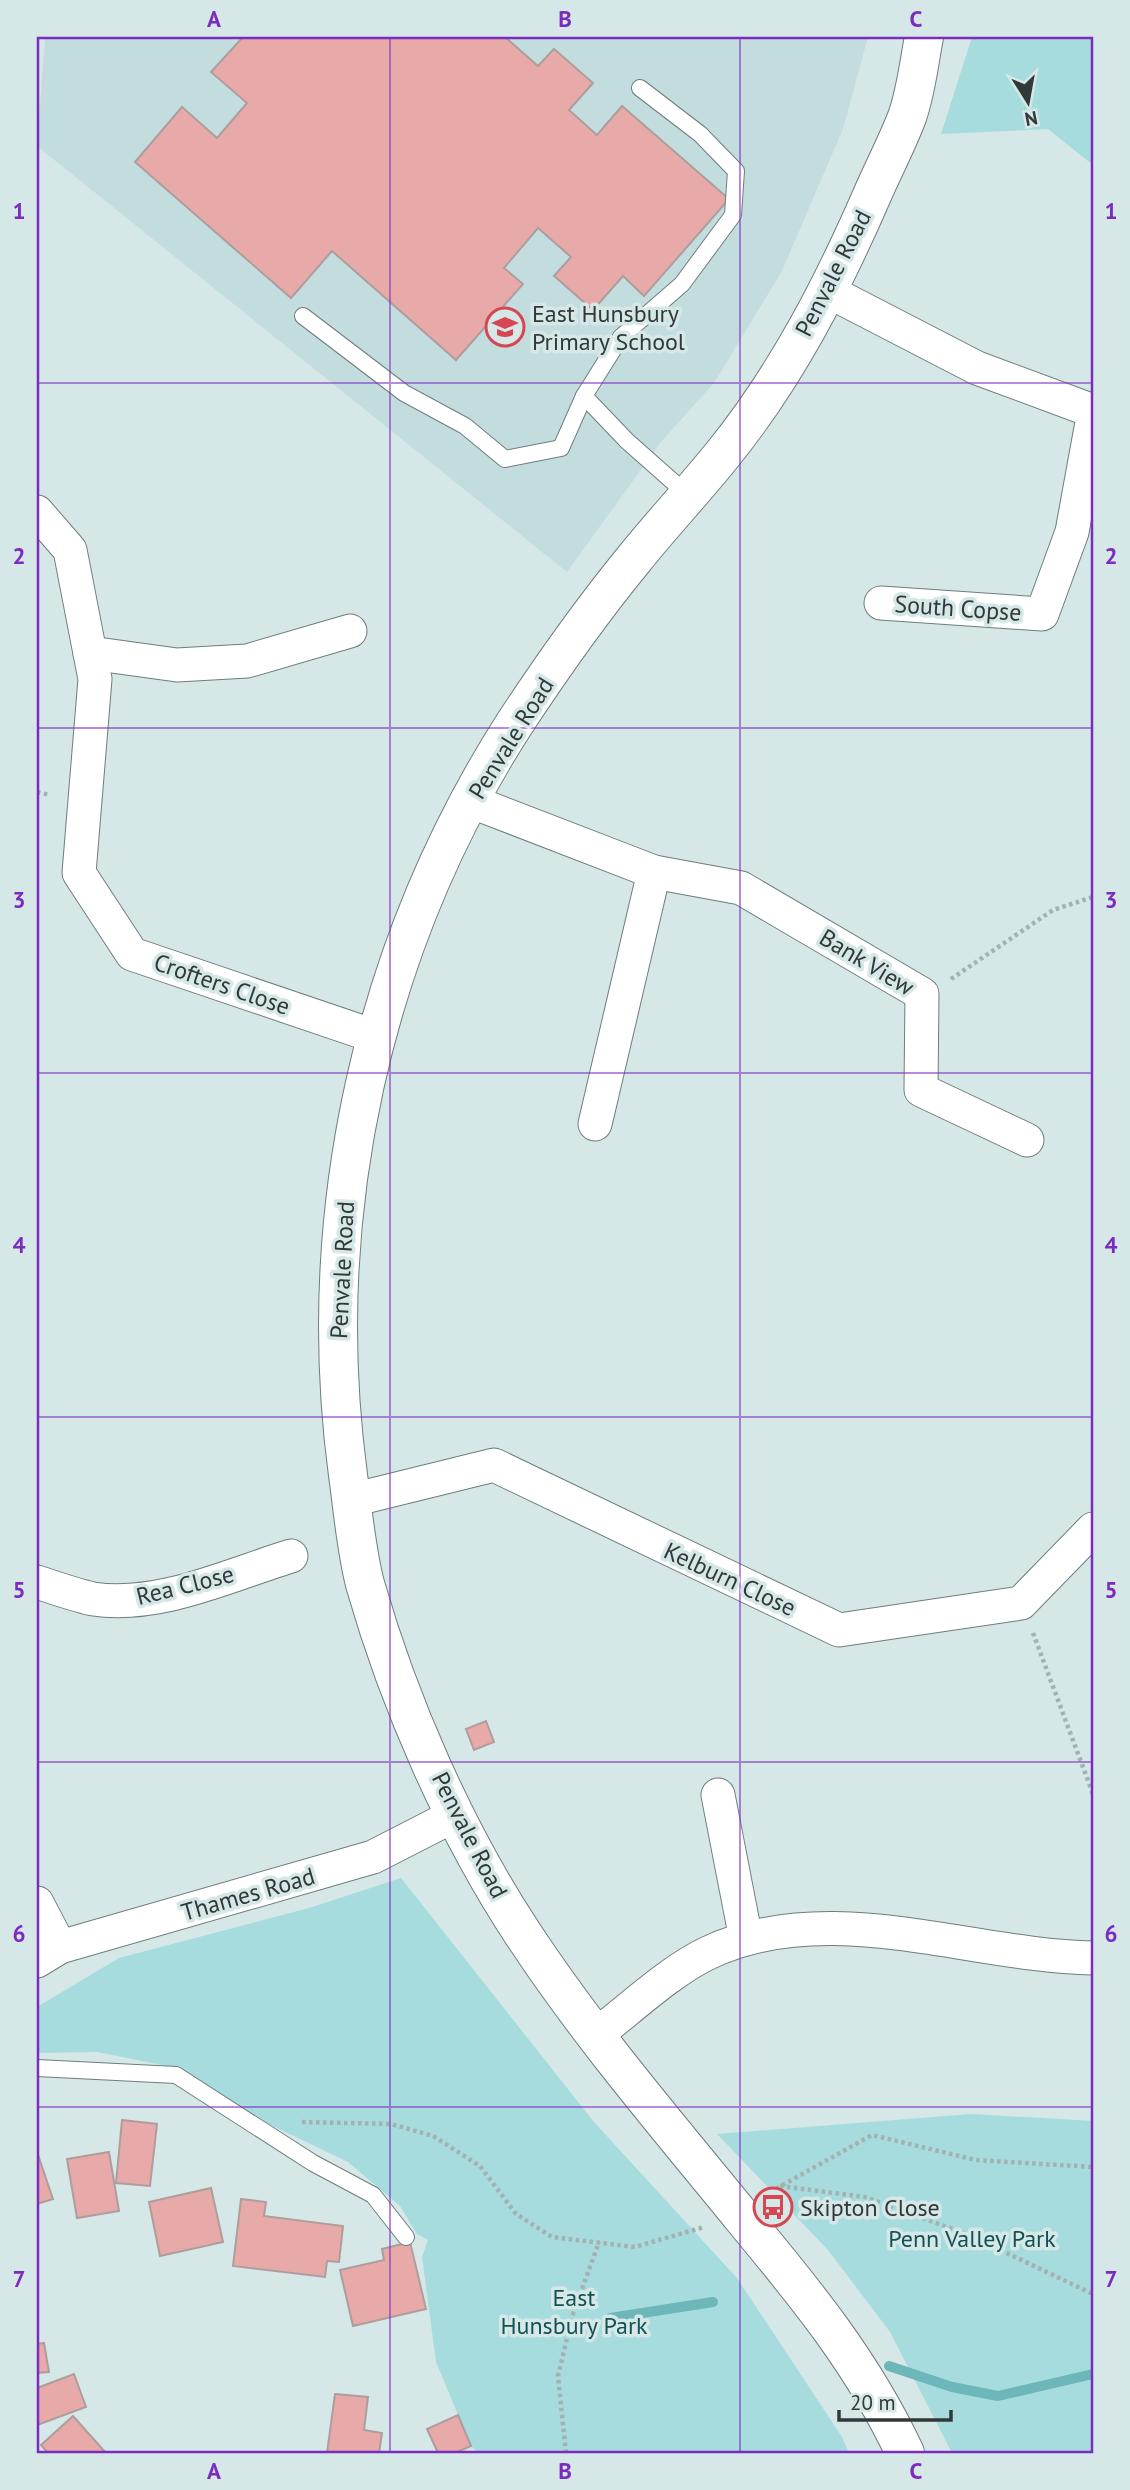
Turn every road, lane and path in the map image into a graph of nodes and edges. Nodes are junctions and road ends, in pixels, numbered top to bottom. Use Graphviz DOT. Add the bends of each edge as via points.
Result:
graph roads {
  1 [pos="924,37"];
  2 [pos="640,88"];
  3 [pos="828,291"];
  4 [pos="303,316"];
  5 [pos="584,396"];
  6 [pos="1093,411"];
  7 [pos="1093,417"];
  8 [pos="688,495"];
  9 [pos="37,512"];
  10 [pos="881,603"];
  11 [pos="349,631"];
  12 [pos="90,653"];
  13 [pos="470,801"];
  14 [pos="654,872"];
  15 [pos="1093,897"];
  16 [pos="922,993"];
  17 [pos="374,1036"];
  18 [pos="595,1124"];
  19 [pos="1027,1140"];
  20 [pos="352,1500"];
  21 [pos="1093,1529"];
  22 [pos="291,1556"];
  23 [pos="37,1582"];
  24 [pos="1021,1603"];
  25 [pos="1093,1794"];
  26 [pos="718,1796"];
  27 [pos="455,1815"];
  28 [pos="37,1903"];
  29 [pos="746,1939"];
  30 [pos="48,1954"];
  31 [pos="1093,1958"];
  32 [pos="596,2035"];
  33 [pos="37,2068"];
  34 [pos="248,2122"];
  35 [pos="1093,2167"];
  36 [pos="779,2186"];
  37 [pos="739,2213"];
  38 [pos="406,2237"];
  39 [pos="599,2242"];
  40 [pos="1093,2294"];
  41 [pos="566,2453"];
  42 [pos="905,2453"];
  1 -- 3 [label="street, Penvale Road" via="909,112"];
  2 -- 5 [label="lane" via="700,134 736,171 733,215 681,284 621,337"];
  3 -- 6 [label="street" via="977,368"];
  3 -- 8 [label="street, Penvale Road" via="779,376"];
  4 -- 5 [label="lane" via="404,394 465,426 505,459 561,448"];
  5 -- 8 [label="lane" via="626,441"];
  7 -- 10 [label="street, South Copse" via="1072,533 1042,614"];
  8 -- 13 [label="street, Penvale Road" via="629,564 521,715"];
  9 -- 12 [label="street, Crofters Close" via="70,550"];
  11 -- 12 [label="street" via="247,661 177,665"];
  12 -- 17 [label="street, Crofters Close" via="95,679 79,873 132,954"];
  13 -- 14 [label="street, Bank View"];
  13 -- 17 [label="street, Penvale Road" via="408,933"];
  14 -- 16 [label="street, Bank View" via="741,888"];
  14 -- 18 [label="street"];
  15 -- 16 [label="path" via="1053,910 944,984"];
  16 -- 19 [label="street, Bank View" via="921,1090"];
  17 -- 20 [label="street, Penvale Road" via="340,1224 338,1371"];
  20 -- 24 [label="street, Kelburn Close" via="494,1465 839,1630"];
  20 -- 27 [label="street, Penvale Road" via="363,1578 397,1681"];
  21 -- 24 [label="street"];
  22 -- 23 [label="street, Rea Close" via="140,1600 94,1599"];
  24 -- 25 [label="path"];
  26 -- 29 [label="street"];
  27 -- 30 [label="street, Thames Road" via="373,1857"];
  27 -- 32 [label="street, Penvale Road" via="521,1932"];
  28 -- 30 [label="street"];
  29 -- 31 [label="street" via="775,1932 874,1930"];
  29 -- 32 [label="street" via="707,1953"];
  32 -- 37 [label="street, Penvale Road"];
  33 -- 34 [label="lane" via="176,2075"];
  34 -- 38 [label="lane" via="373,2195"];
  34 -- 39 [label="path" via="391,2124 433,2136 480,2166 516,2214 552,2237"];
  35 -- 36 [label="path" via="976,2160 872,2135"];
  36 -- 37 [label="path"];
  36 -- 40 [label="path" via="865,2197 970,2235"];
  37 -- 39 [label="path" via="635,2247"];
  37 -- 42 [label="street, Penvale Road" via="824,2316 877,2395"];
  39 -- 41 [label="path" via="572,2317 558,2376"];
}
